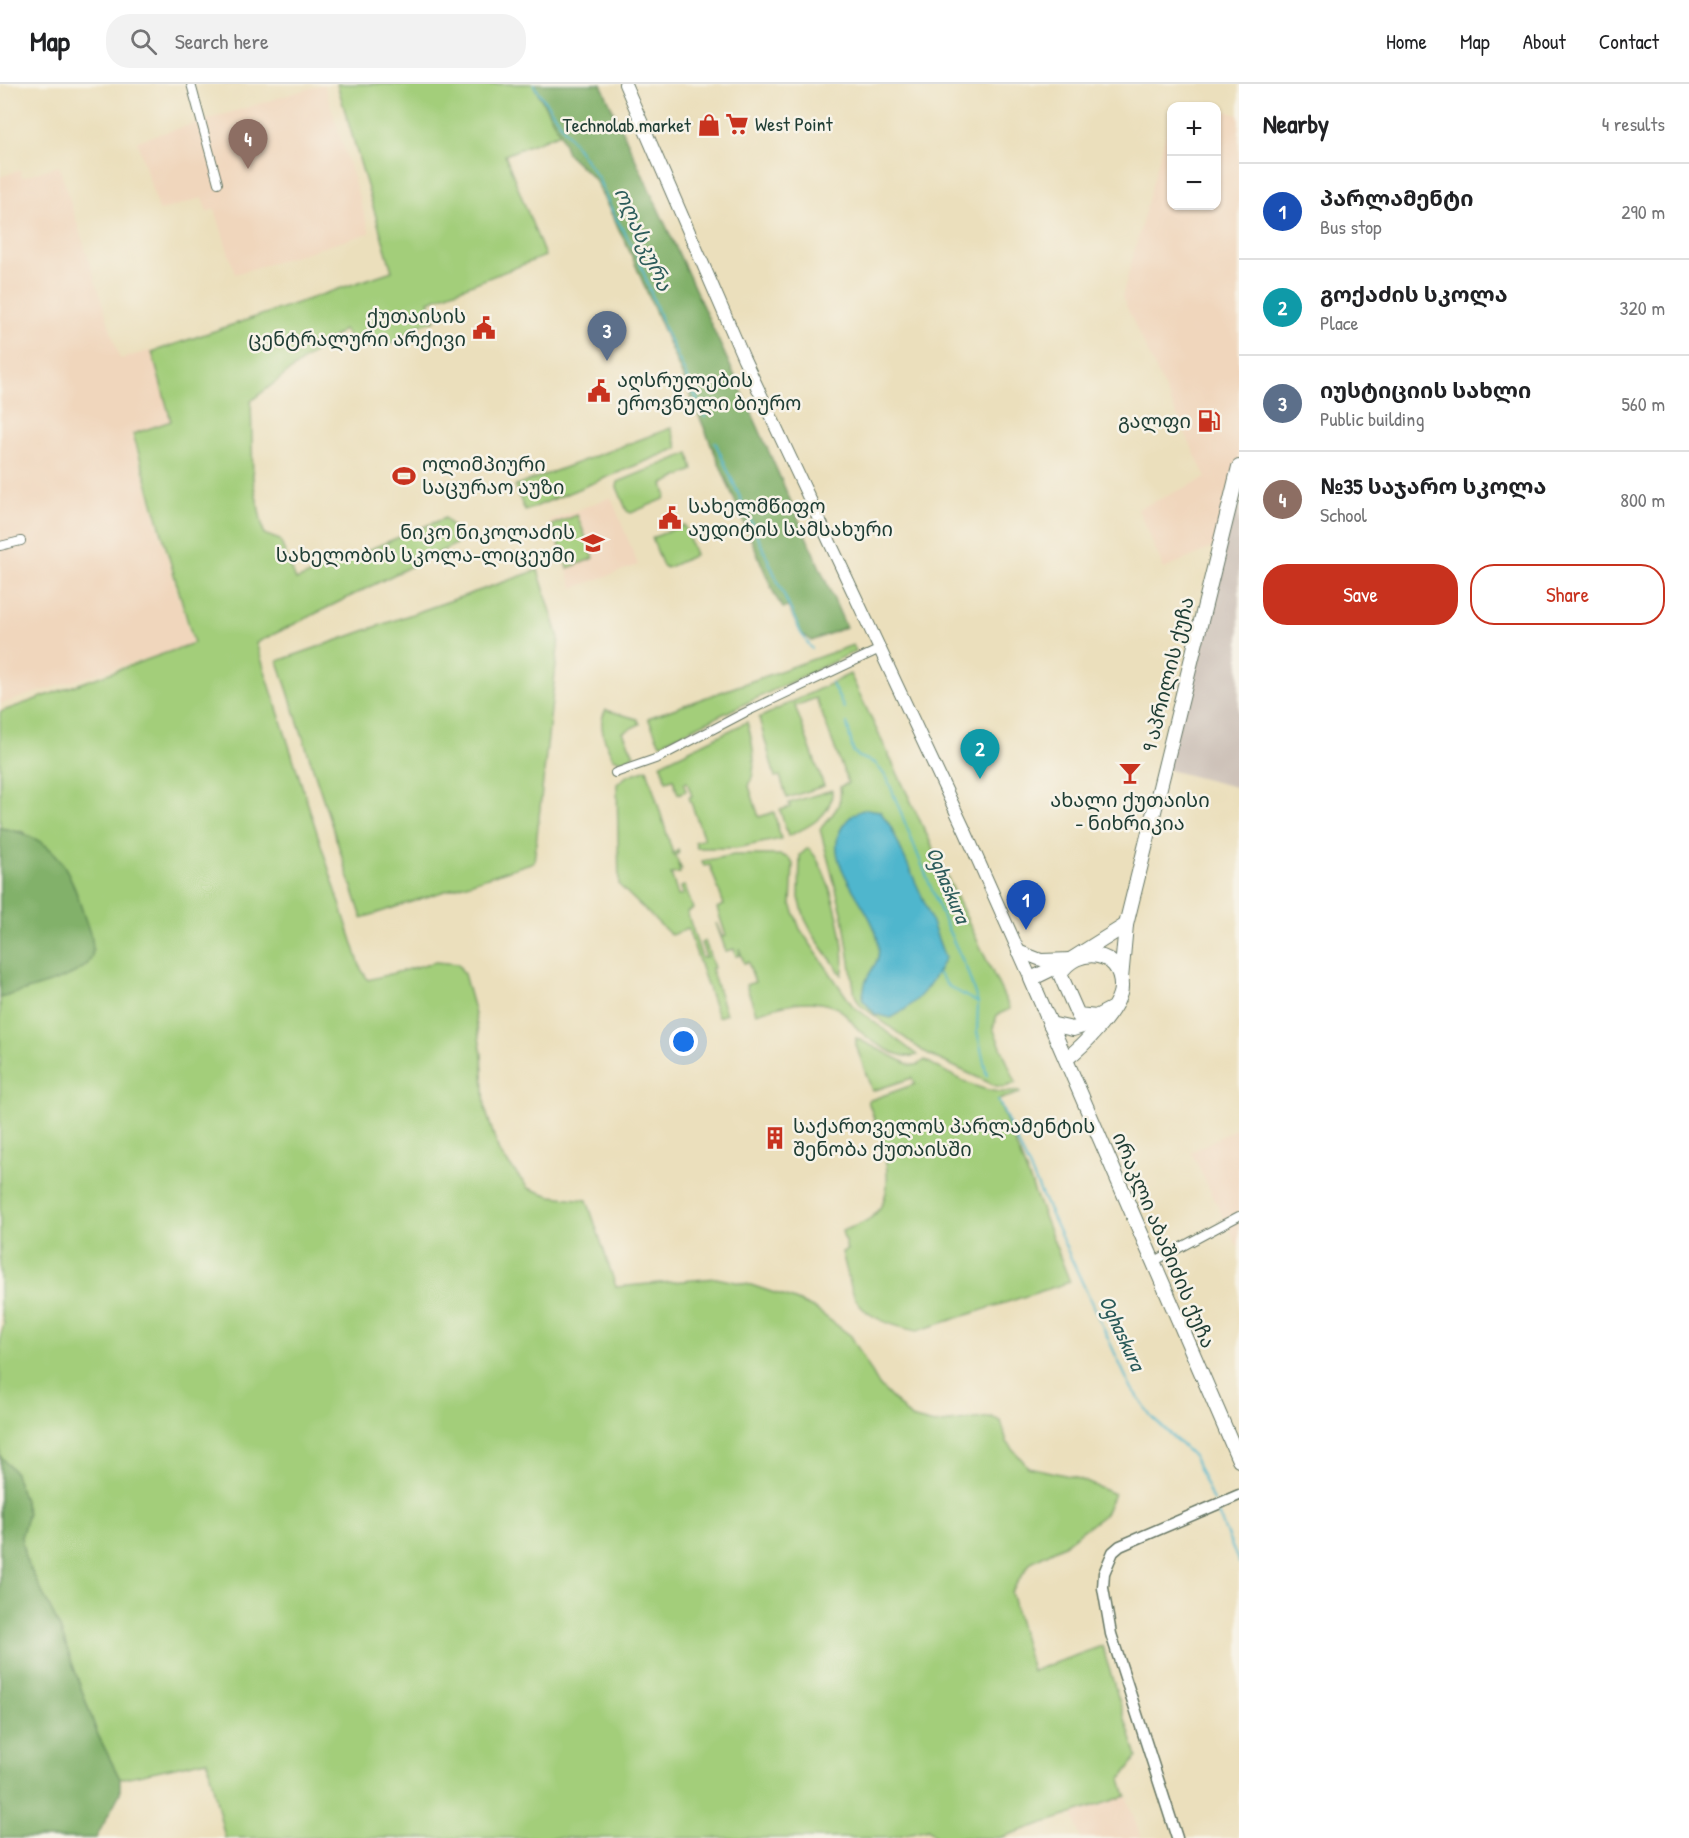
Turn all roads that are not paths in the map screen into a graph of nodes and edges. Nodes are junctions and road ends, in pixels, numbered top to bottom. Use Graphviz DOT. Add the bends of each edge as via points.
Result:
graph roads {
  1 [pos="191,84"];
  2 [pos="625,84"];
  3 [pos="218,183"];
  4 [pos="1239,467"];
  5 [pos="21,541"];
  6 [pos="0,546"];
  7 [pos="880,649"];
  8 [pos="615,773"];
  9 [pos="1126,925"];
  10 [pos="1018,951"];
  11 [pos="1072,959"];
  12 [pos="1031,979"];
  13 [pos="1121,979"];
  14 [pos="1113,1008"];
  15 [pos="1103,1019"];
  16 [pos="1050,1024"];
  17 [pos="1066,1059"];
  18 [pos="1239,1216"];
  19 [pos="1153,1262"];
  20 [pos="1239,1460"];
  21 [pos="1239,1495"];
  22 [pos="1177,1838"];
  1 -- 3 [label="street"];
  2 -- 7 [label="main road, ირაკლი აბაშიძის ქუჩა" via="744,359"];
  4 -- 9 [label="main road, 9 აპრილის ქუჩა"];
  5 -- 6 [label="street"];
  7 -- 8 [label="street" via="646,764"];
  7 -- 10 [label="main road, ირაკლი აბაშიძის ქუჩა"];
  9 -- 11 [label="main road"];
  9 -- 13 [label="main road, 9 აპრილის ქუჩა"];
  10 -- 11 [label="main road" via="1041,960"];
  10 -- 12 [label="main road, ირაკლი აბაშიძის ქუჩა"];
  11 -- 12 [label="main road"];
  11 -- 13 [label="main road" via="1084,955 1102,957 1116,968"];
  11 -- 14 [label="main road" via="1060,974 1078,1016 1096,1017"];
  12 -- 16 [label="main road, ირაკლი აბაშიძის ქუჩა"];
  13 -- 14 [label="main road"];
  14 -- 15 [label="main road"];
  15 -- 16 [label="main road" via="1073,1029"];
  15 -- 17 [label="main road" via="1081,1048"];
  16 -- 17 [label="main road, ირაკლი აბაშიძის ქუჩა"];
  17 -- 19 [label="main road, ირაკლი აბაშიძის ქუჩა"];
  18 -- 19 [label="street"];
  19 -- 20 [label="main road, ირაკლი აბაშიძის ქუჩა"];
  21 -- 22 [label="street" via="1120,1546 1104,1573 1111,1634"];
}
